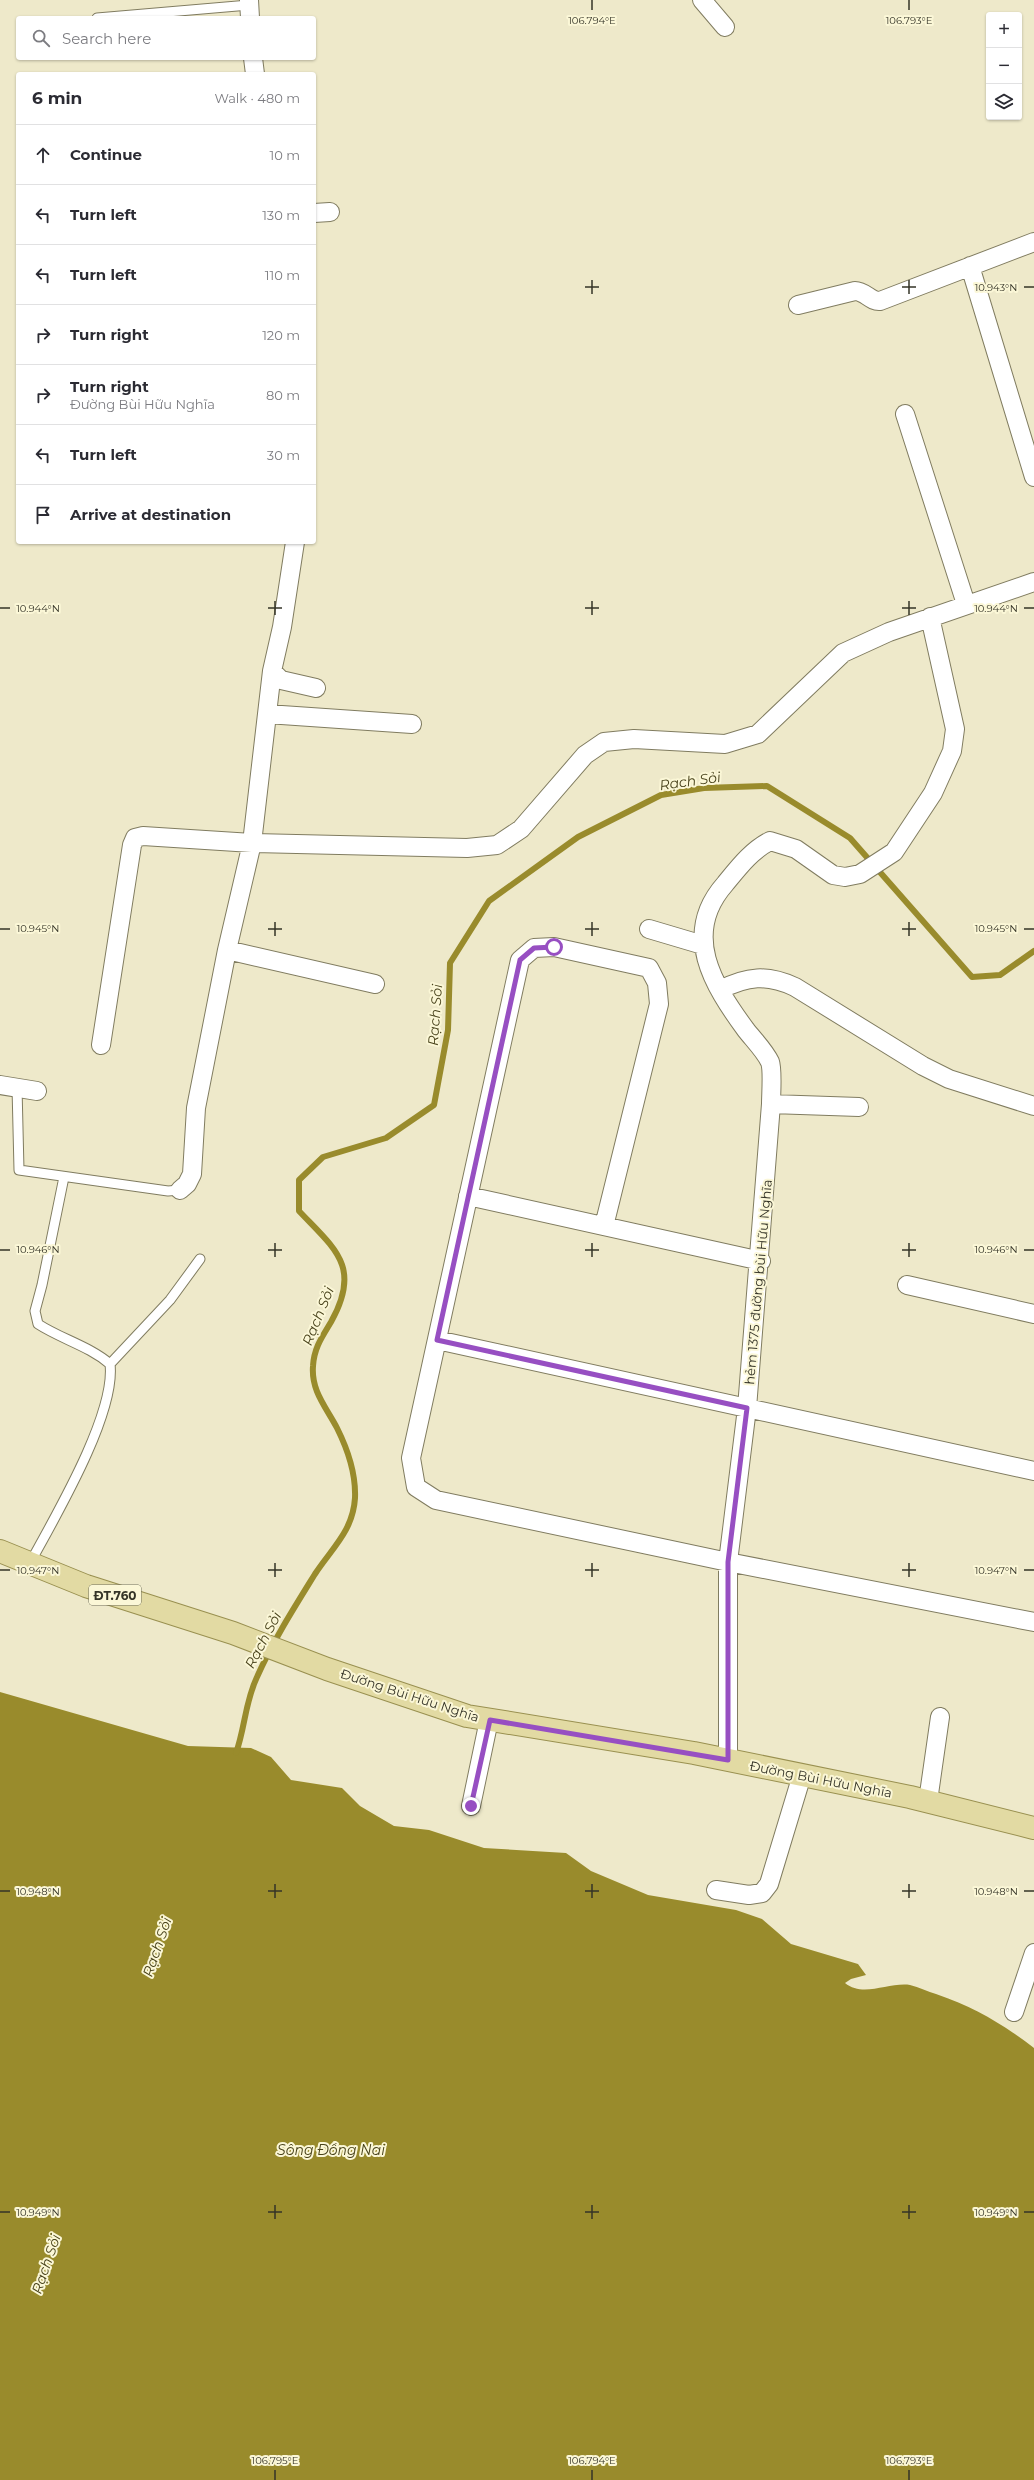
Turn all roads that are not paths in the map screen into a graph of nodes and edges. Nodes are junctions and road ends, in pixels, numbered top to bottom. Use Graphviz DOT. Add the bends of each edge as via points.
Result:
graph roads {
  1 [pos="702,0"];
  2 [pos="249,8"];
  3 [pos="127,16"];
  4 [pos="725,27"];
  5 [pos="253,60"];
  6 [pos="255,72"];
  7 [pos="1034,242"];
  8 [pos="970,266"];
  9 [pos="798,305"];
  10 [pos="905,414"];
  11 [pos="1034,477"];
  12 [pos="295,544"];
  13 [pos="1034,582"];
  14 [pos="966,604"];
  15 [pos="930,617"];
  16 [pos="272,671"];
  17 [pos="316,688"];
  18 [pos="267,714"];
  19 [pos="412,724"];
  20 [pos="252,843"];
  21 [pos="649,929"];
  22 [pos="703,945"];
  23 [pos="227,950"];
  24 [pos="375,984"];
  25 [pos="720,990"];
  26 [pos="101,1045"];
  27 [pos="8,1086"];
  28 [pos="37,1091"];
  29 [pos="771,1104"];
  30 [pos="1034,1106"];
  31 [pos="859,1107"];
  32 [pos="64,1177"];
  33 [pos="180,1190"];
  34 [pos="468,1196"];
  35 [pos="604,1226"];
  36 [pos="200,1259"];
  37 [pos="760,1261"];
  38 [pos="907,1285"];
  39 [pos="1034,1314"];
  40 [pos="437,1340"];
  41 [pos="110,1364"];
  42 [pos="747,1408"];
  43 [pos="1034,1471"];
  44 [pos="0,1551"];
  45 [pos="728,1562"];
  46 [pos="30,1563"];
  47 [pos="1034,1622"];
  48 [pos="940,1717"];
  49 [pos="490,1720"];
  50 [pos="728,1760"];
  51 [pos="802,1776"];
  52 [pos="928,1802"];
  53 [pos="471,1806"];
  54 [pos="1034,1828"];
  55 [pos="716,1890"];
  56 [pos="1034,1953"];
  57 [pos="1014,2012"];
  1 -- 4 [label="street"];
  2 -- 3 [label="lane"];
  5 -- 6 [label="street"];
  7 -- 8 [label="street"];
  8 -- 9 [label="street" via="880,301 855,291"];
  8 -- 11 [label="street"];
  10 -- 14 [label="street"];
  12 -- 16 [label="street" via="282,627"];
  13 -- 14 [label="street"];
  14 -- 15 [label="street"];
  15 -- 20 [label="street" via="843,653 758,734 725,744 634,739 604,742 585,755 521,829 497,846 467,848"];
  15 -- 22 [label="street, hẻm 1375 đường bùi Hữu Nghĩa" via="954,729 952,751 933,792 894,852 860,874 845,877 833,875 796,849 770,841 755,849 712,898 704,917"];
  16 -- 17 [label="street" via="281,680"];
  16 -- 18 [label="street"];
  18 -- 19 [label="street"];
  18 -- 20 [label="street"];
  20 -- 23 [label="street"];
  20 -- 26 [label="street" via="143,836 135,838"];
  21 -- 22 [label="street"];
  22 -- 25 [label="street, hẻm 1375 đường bùi Hữu Nghĩa" via="706,962"];
  23 -- 24 [label="street"];
  23 -- 33 [label="street" via="196,1108 192,1174"];
  25 -- 29 [label="street, hẻm 1375 đường bùi Hữu Nghĩa" via="730,1008 770,1062"];
  25 -- 30 [label="street" via="736,982 754,978 776,979 808,995 949,1079"];
  27 -- 28 [label="street"];
  27 -- 32 [label="lane" via="19,1170"];
  29 -- 31 [label="street"];
  29 -- 37 [label="street, hẻm 1375 đường bùi Hữu Nghĩa"];
  32 -- 33 [label="lane" via="168,1191"];
  32 -- 41 [label="lane" via="35,1311 38,1324 99,1355"];
  34 -- 35 [label="street"];
  34 -- 35 [label="street" via="520,960 534,948 561,948 649,968 657,983 659,1004"];
  34 -- 40 [label="street"];
  35 -- 37 [label="street"];
  36 -- 41 [label="lane" via="170,1300"];
  37 -- 42 [label="street, hẻm 1375 đường bùi Hữu Nghĩa"];
  38 -- 39 [label="street"];
  40 -- 42 [label="street"];
  40 -- 45 [label="street" via="410,1458 416,1487 436,1500"];
  41 -- 46 [label="lane" via="109,1396 78,1473"];
  42 -- 43 [label="street"];
  42 -- 45 [label="street, hẻm 1375 đường bùi Hữu Nghĩa"];
  44 -- 46 [label="main road, ĐT.760"];
  45 -- 47 [label="street"];
  45 -- 50 [label="street, hẻm 1375 đường bùi Hữu Nghĩa"];
  46 -- 49 [label="main road, Đường Bùi Hữu Nghĩa / ĐT.760" via="86,1586 233,1633 327,1669 467,1716"];
  48 -- 52 [label="street"];
  49 -- 50 [label="main road, Đường Bùi Hữu Nghĩa / ĐT.760"];
  49 -- 53 [label="street"];
  50 -- 51 [label="main road, Đường Bùi Hữu Nghĩa / ĐT.760"];
  51 -- 52 [label="main road, Đường Bùi Hữu Nghĩa / ĐT.760"];
  51 -- 55 [label="street" via="769,1884 762,1893 749,1895"];
  52 -- 54 [label="main road, Đường Bùi Hữu Nghĩa / ĐT.760"];
  56 -- 57 [label="street"];
}
